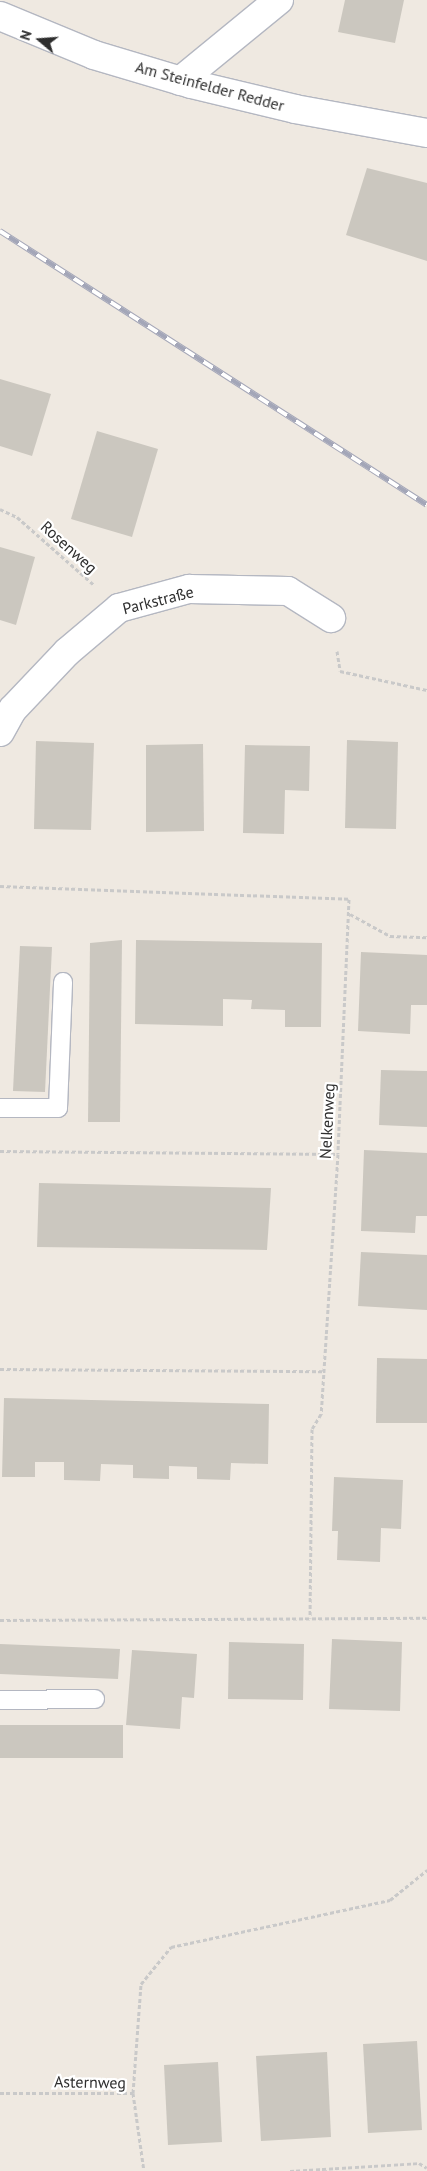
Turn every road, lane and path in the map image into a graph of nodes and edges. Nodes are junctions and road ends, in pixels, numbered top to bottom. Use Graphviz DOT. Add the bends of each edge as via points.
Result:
graph roads {
  1 [pos="278,0"];
  2 [pos="0,16"];
  3 [pos="180,81"];
  4 [pos="427,134"];
  5 [pos="0,509"];
  6 [pos="119,608"];
  7 [pos="331,618"];
  8 [pos="427,690"];
  9 [pos="4,716"];
  10 [pos="0,886"];
  11 [pos="350,914"];
  12 [pos="427,937"];
  13 [pos="63,982"];
  14 [pos="0,1108"];
  15 [pos="0,1150"];
  16 [pos="338,1154"];
  17 [pos="0,1369"];
  18 [pos="323,1370"];
  19 [pos="310,1618"];
  20 [pos="427,1618"];
  21 [pos="0,1620"];
  22 [pos="94,1699"];
  23 [pos="0,1700"];
  24 [pos="427,1870"];
  25 [pos="0,2093"];
  26 [pos="133,2093"];
  27 [pos="427,2168"];
  28 [pos="361,2169"];
  29 [pos="144,2171"];
  30 [pos="290,2171"];
  1 -- 3 [label="street"];
  2 -- 3 [label="street, Am Steinfelder Redder" via="86,52"];
  3 -- 4 [label="street, Am Steinfelder Redder"];
  5 -- 6 [label="path, Rosenweg" via="17,517"];
  6 -- 7 [label="street, Parkstraße" via="188,589 288,591"];
  6 -- 9 [label="street, Parkstraße" via="68,652"];
  7 -- 8 [label="path" via="340,671"];
  10 -- 11 [label="path" via="349,900"];
  11 -- 12 [label="path" via="390,936"];
  11 -- 16 [label="path, Nelkenweg"];
  13 -- 14 [label="lane" via="58,1108"];
  15 -- 16 [label="path"];
  16 -- 18 [label="path, Nelkenweg"];
  17 -- 18 [label="path"];
  18 -- 19 [label="path, Nelkenweg" via="321,1414 312,1429"];
  19 -- 20 [label="path"];
  19 -- 21 [label="path"];
  22 -- 23 [label="lane"];
  24 -- 26 [label="path" via="390,1900 172,1947 141,1984"];
  25 -- 26 [label="path, Asternweg"];
  26 -- 29 [label="path, Asternweg"];
  27 -- 28 [label="path" via="419,2163"];
  28 -- 30 [label="path"];
}
